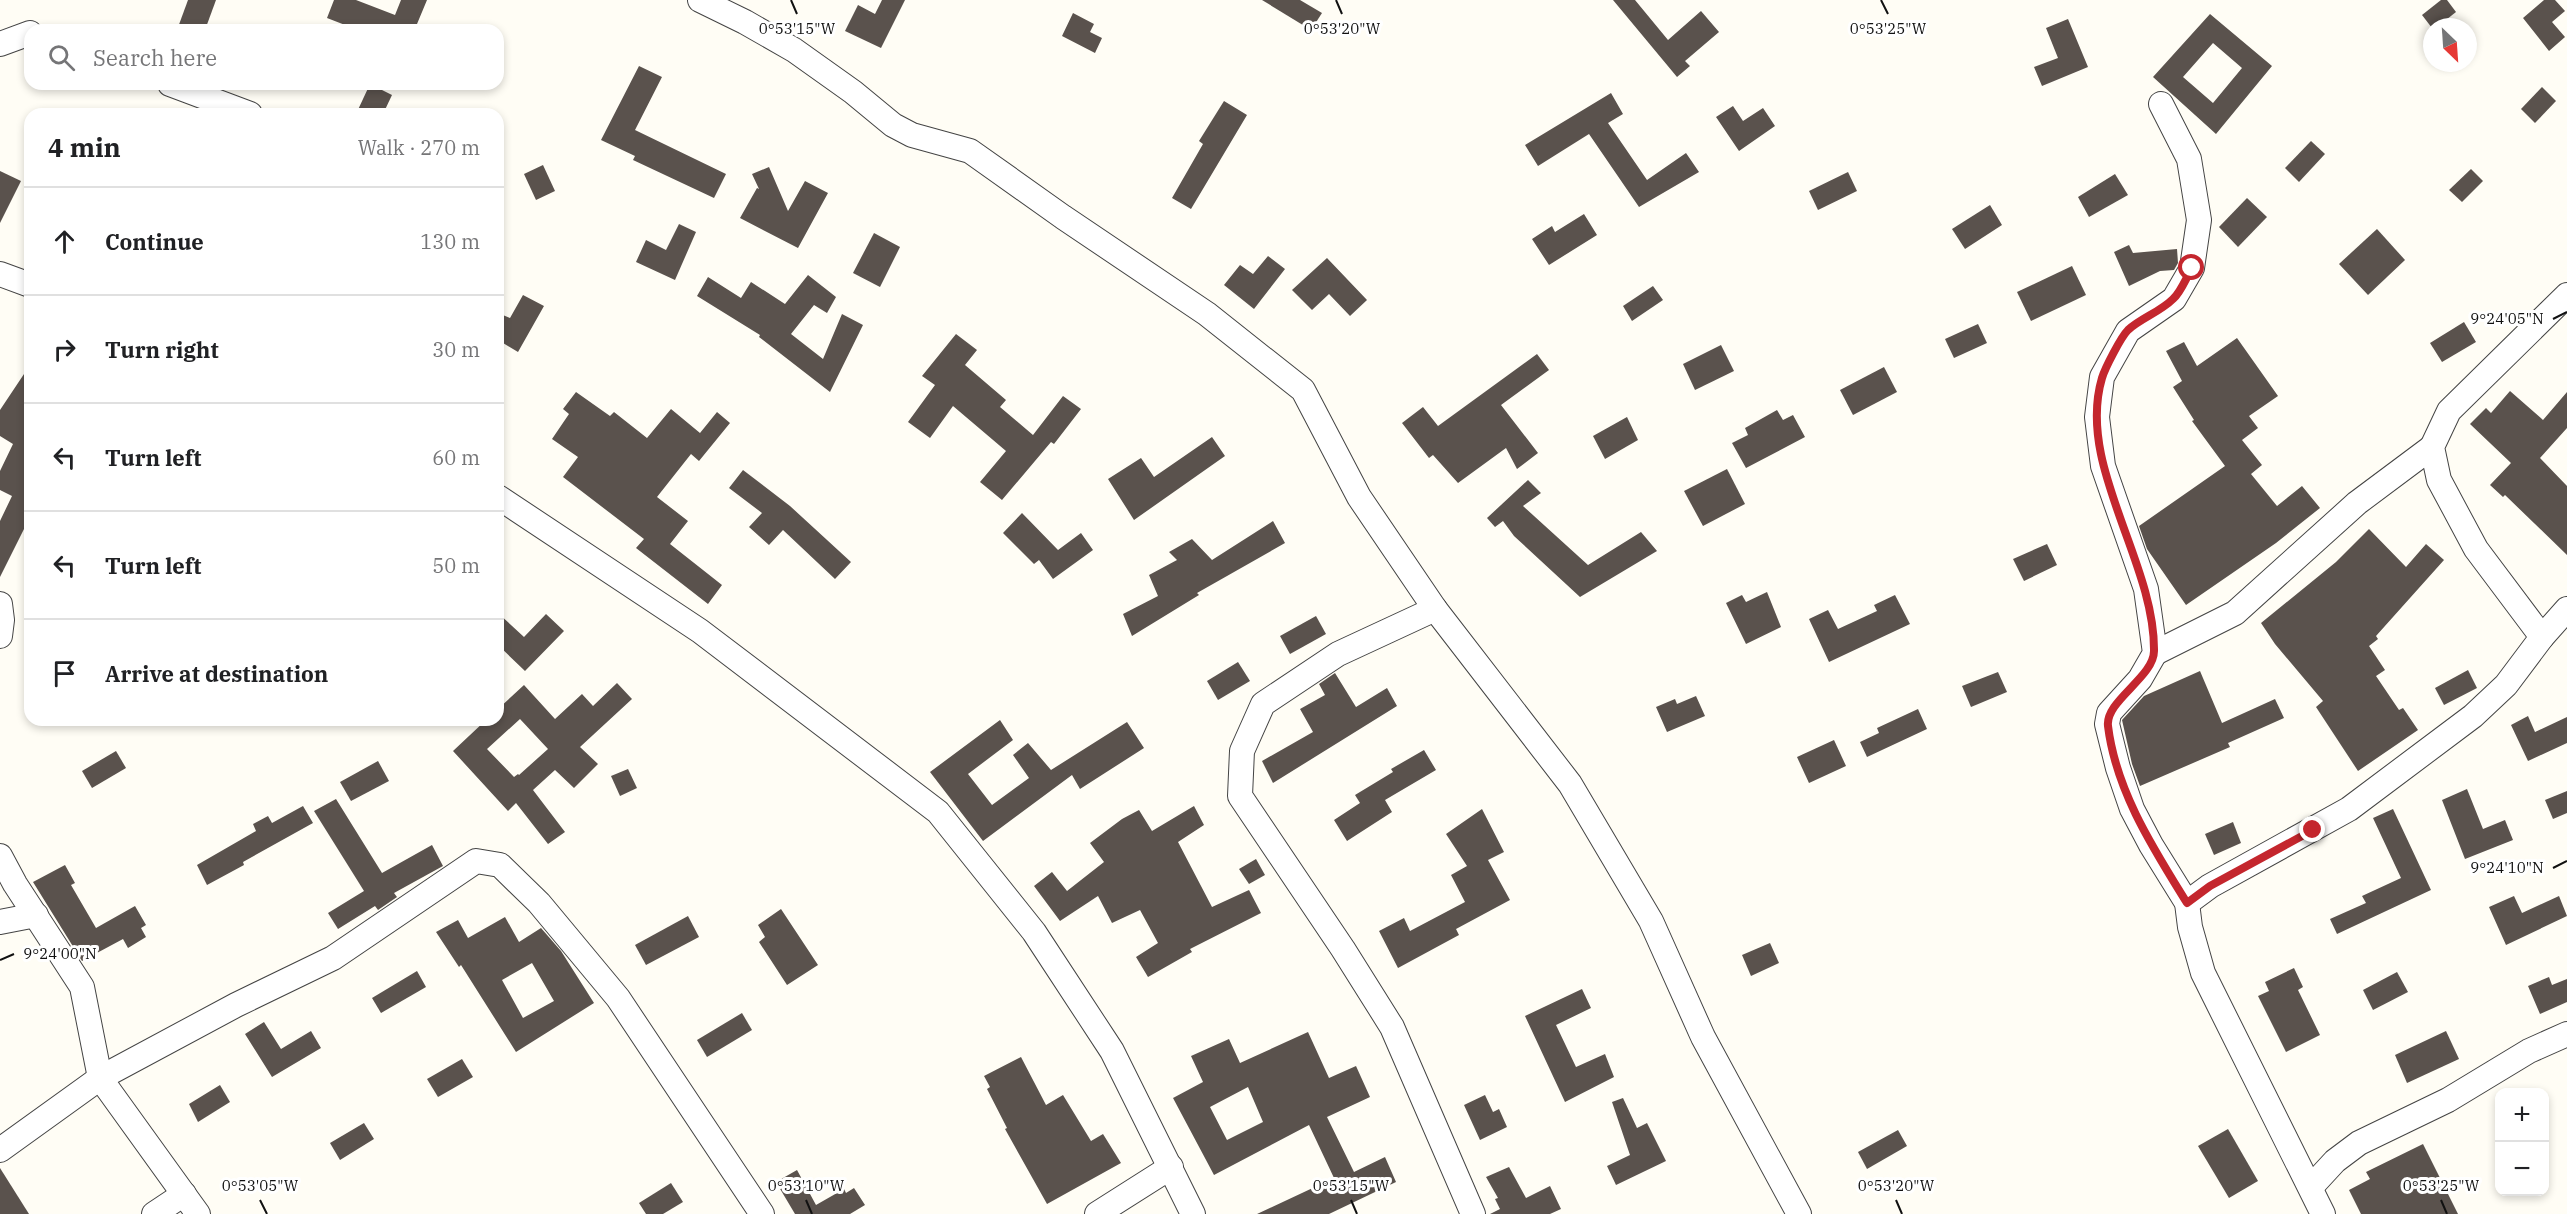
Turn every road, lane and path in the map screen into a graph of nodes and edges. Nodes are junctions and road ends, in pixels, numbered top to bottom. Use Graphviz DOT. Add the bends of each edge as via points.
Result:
graph roads {
  1 [pos="700,0"];
  2 [pos="24,35"];
  3 [pos="0,44"];
  4 [pos="186,90"];
  5 [pos="2161,104"];
  6 [pos="234,108"];
  7 [pos="0,274"];
  8 [pos="24,283"];
  9 [pos="2567,295"];
  10 [pos="2432,447"];
  11 [pos="504,501"];
  12 [pos="0,604"];
  13 [pos="1435,609"];
  14 [pos="2567,609"];
  15 [pos="0,636"];
  16 [pos="2542,637"];
  17 [pos="2155,653"];
  18 [pos="0,856"];
  19 [pos="2187,903"];
  20 [pos="36,915"];
  21 [pos="0,922"];
  22 [pos="2567,1034"];
  23 [pos="100,1078"];
  24 [pos="0,1150"];
  25 [pos="1171,1167"];
  26 [pos="2311,1187"];
  27 [pos="184,1194"];
  28 [pos="154,1214"];
  29 [pos="198,1214"];
  30 [pos="762,1214"];
  31 [pos="1096,1214"];
  32 [pos="1193,1214"];
  33 [pos="1473,1214"];
  34 [pos="1799,1214"];
  35 [pos="2323,1214"];
  1 -- 13 [label="street" via="794,50 893,125 912,135 970,151 1207,314 1303,390 1359,497"];
  2 -- 3 [label="street"];
  4 -- 6 [label="street"];
  5 -- 17 [label="street" via="2189,159 2199,220 2192,268 2174,299 2128,331 2102,377 2097,417 2103,466 2146,589"];
  7 -- 8 [label="street"];
  9 -- 10 [label="street" via="2449,411"];
  10 -- 16 [label="street" via="2439,480 2476,549"];
  10 -- 17 [label="street" via="2357,503 2235,613"];
  11 -- 25 [label="street" via="699,631 938,812 1034,932 1099,1031"];
  12 -- 15 [label="street"];
  13 -- 33 [label="street" via="1338,654 1263,704 1242,751 1240,796 1392,1027"];
  13 -- 34 [label="street" via="1570,783 1651,921 1703,1037"];
  14 -- 16 [label="street"];
  16 -- 19 [label="street" via="2506,685 2473,716 2349,809 2210,886"];
  17 -- 19 [label="street" via="2140,679 2109,713 2108,724 2132,809"];
  18 -- 20 [label="street"];
  19 -- 26 [label="street" via="2203,973"];
  20 -- 21 [label="street"];
  20 -- 23 [label="street" via="82,987"];
  22 -- 26 [label="street" via="2529,1051 2448,1100 2359,1143"];
  23 -- 24 [label="street"];
  23 -- 27 [label="street"];
  23 -- 30 [label="street" via="333,957 476,861 500,865 539,903 618,998"];
  25 -- 31 [label="street"];
  25 -- 32 [label="street"];
  26 -- 35 [label="street"];
  27 -- 28 [label="street"];
  27 -- 29 [label="street"];
}
